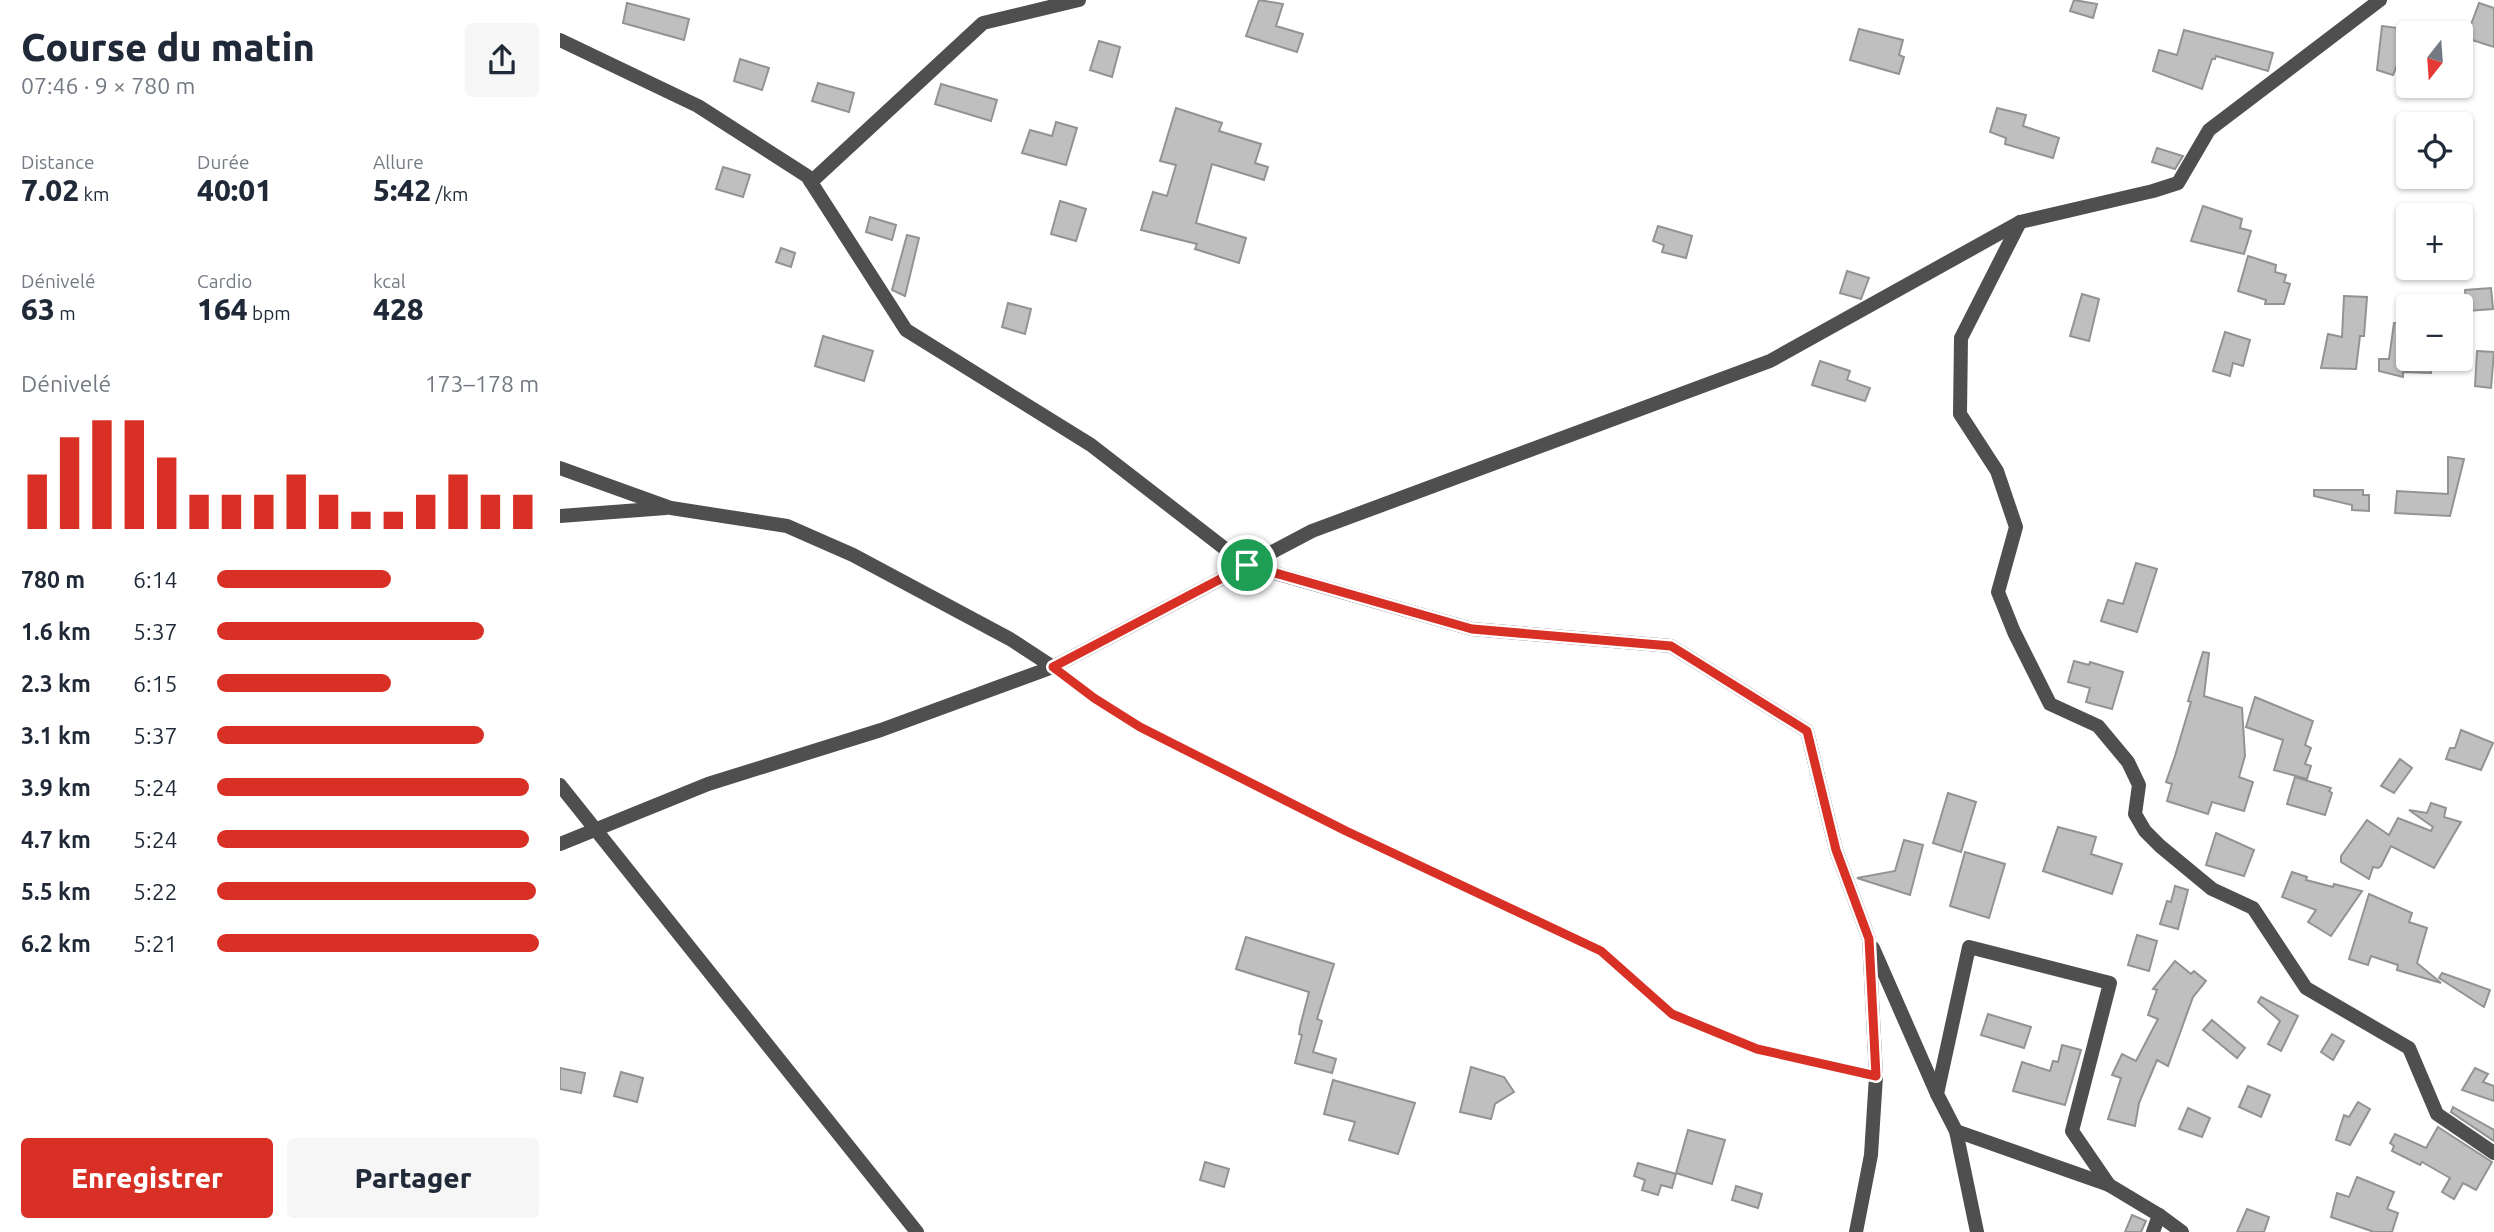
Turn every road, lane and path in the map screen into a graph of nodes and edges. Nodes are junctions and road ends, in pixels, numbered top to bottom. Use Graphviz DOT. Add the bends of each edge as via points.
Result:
graph roads {
  1 [pos="1079,0"];
  2 [pos="2380,0"];
  3 [pos="560,40"];
  4 [pos="811,182"];
  5 [pos="2020,222"];
  6 [pos="560,468"];
  7 [pos="671,508"];
  8 [pos="560,516"];
  9 [pos="1247,565"];
  10 [pos="1053,667"];
  11 [pos="560,785"];
  12 [pos="593,830"];
  13 [pos="560,844"];
  14 [pos="1869,939"];
  15 [pos="1876,1076"];
  16 [pos="1937,1094"];
  17 [pos="1956,1130"];
  18 [pos="2494,1153"];
  19 [pos="2109,1185"];
  20 [pos="2159,1215"];
  21 [pos="917,1232"];
  22 [pos="1856,1232"];
  23 [pos="1977,1232"];
  24 [pos="2153,1232"];
  25 [pos="2182,1232"];
  1 -- 4 [label="street" via="983,23"];
  2 -- 5 [label="street" via="2210,130 2178,183"];
  3 -- 4 [label="street" via="698,106"];
  4 -- 9 [label="street" via="906,330 1091,445"];
  5 -- 9 [label="street" via="1770,361 1311,531"];
  5 -- 18 [label="street" via="1961,338 1960,414 1997,471 2016,527 1998,592 2050,704 2098,726 2128,762 2139,785 2135,814 2145,831 2212,889 2253,908 2305,989 2409,1048 2437,1114"];
  6 -- 7 [label="street"];
  7 -- 8 [label="street"];
  7 -- 10 [label="street" via="787,526 853,555"];
  9 -- 10 [label="street"];
  9 -- 14 [label="street" via="1472,629 1671,646 1807,731 1836,850"];
  10 -- 12 [label="street" via="881,730 708,784"];
  10 -- 15 [label="path" via="1140,727 1346,831 1601,951 1672,1014 1757,1049"];
  11 -- 12 [label="street"];
  12 -- 13 [label="street"];
  12 -- 21 [label="street"];
  14 -- 15 [label="street"];
  14 -- 16 [label="street"];
  15 -- 22 [label="street" via="1871,1155"];
  16 -- 17 [label="street"];
  16 -- 19 [label="street" via="1969,947 2110,983 2072,1132"];
  17 -- 19 [label="street"];
  17 -- 23 [label="street"];
  19 -- 20 [label="street"];
  20 -- 24 [label="street"];
  20 -- 25 [label="street"];
}
